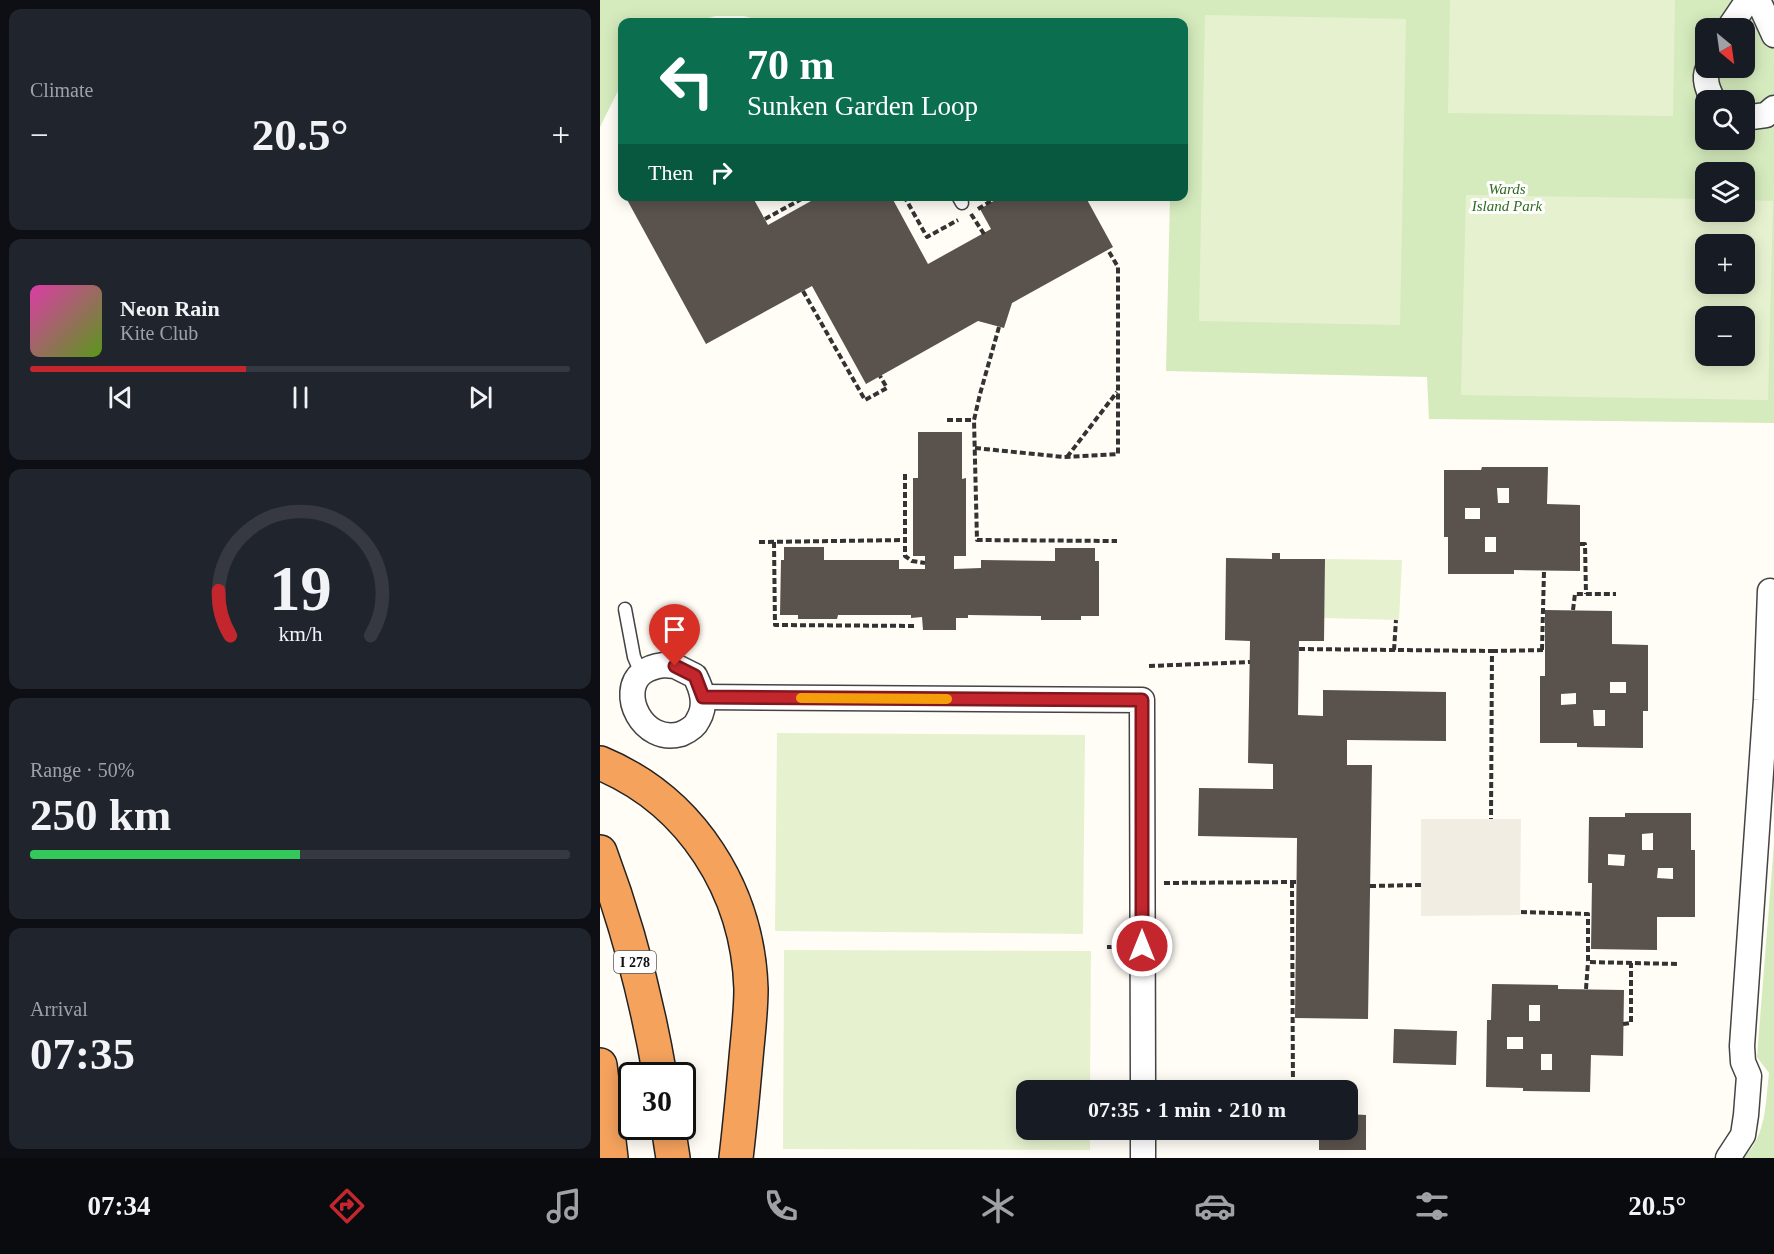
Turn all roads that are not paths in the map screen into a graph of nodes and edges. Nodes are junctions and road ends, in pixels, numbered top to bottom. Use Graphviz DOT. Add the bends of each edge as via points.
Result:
graph roads {
  1 [pos="1748,0"];
  2 [pos="1758,0"];
  3 [pos="1736,18"];
  4 [pos="1774,35"];
  5 [pos="1774,108"];
  6 [pos="1755,116"];
  7 [pos="1770,591"];
  8 [pos="625,609"];
  9 [pos="641,673"];
  10 [pos="703,697"];
  11 [pos="600,763"];
  12 [pos="600,852"];
  13 [pos="657,1062"];
  14 [pos="600,1065"];
  15 [pos="1143,1080"];
  16 [pos="670,1140"];
  17 [pos="1143,1140"];
  18 [pos="611,1158"];
  19 [pos="672,1158"];
  20 [pos="736,1158"];
  21 [pos="1143,1158"];
  22 [pos="1728,1158"];
  1 -- 3 [label="street"];
  2 -- 4 [label="street"];
  5 -- 6 [label="street" via="1766,115"];
  7 -- 22 [label="street" via="1742,1046 1749,1076 1743,1135"];
  8 -- 9 [label="lane"];
  9 -- 10 [label="street" via="664,665 685,670 695,676"];
  9 -- 10 [label="street" via="635,681 634,703 642,722 658,734 688,731 700,717"];
  10 -- 15 [label="street" via="1142,700"];
  11 -- 20 [label="highway" via="643,786 682,819 714,860 737,911 747,949 751,990"];
  12 -- 13 [label="highway, I 278" via="639,976"];
  14 -- 18 [label="highway"];
  16 -- 19 [label="highway"];
  17 -- 21 [label="street"];
}
